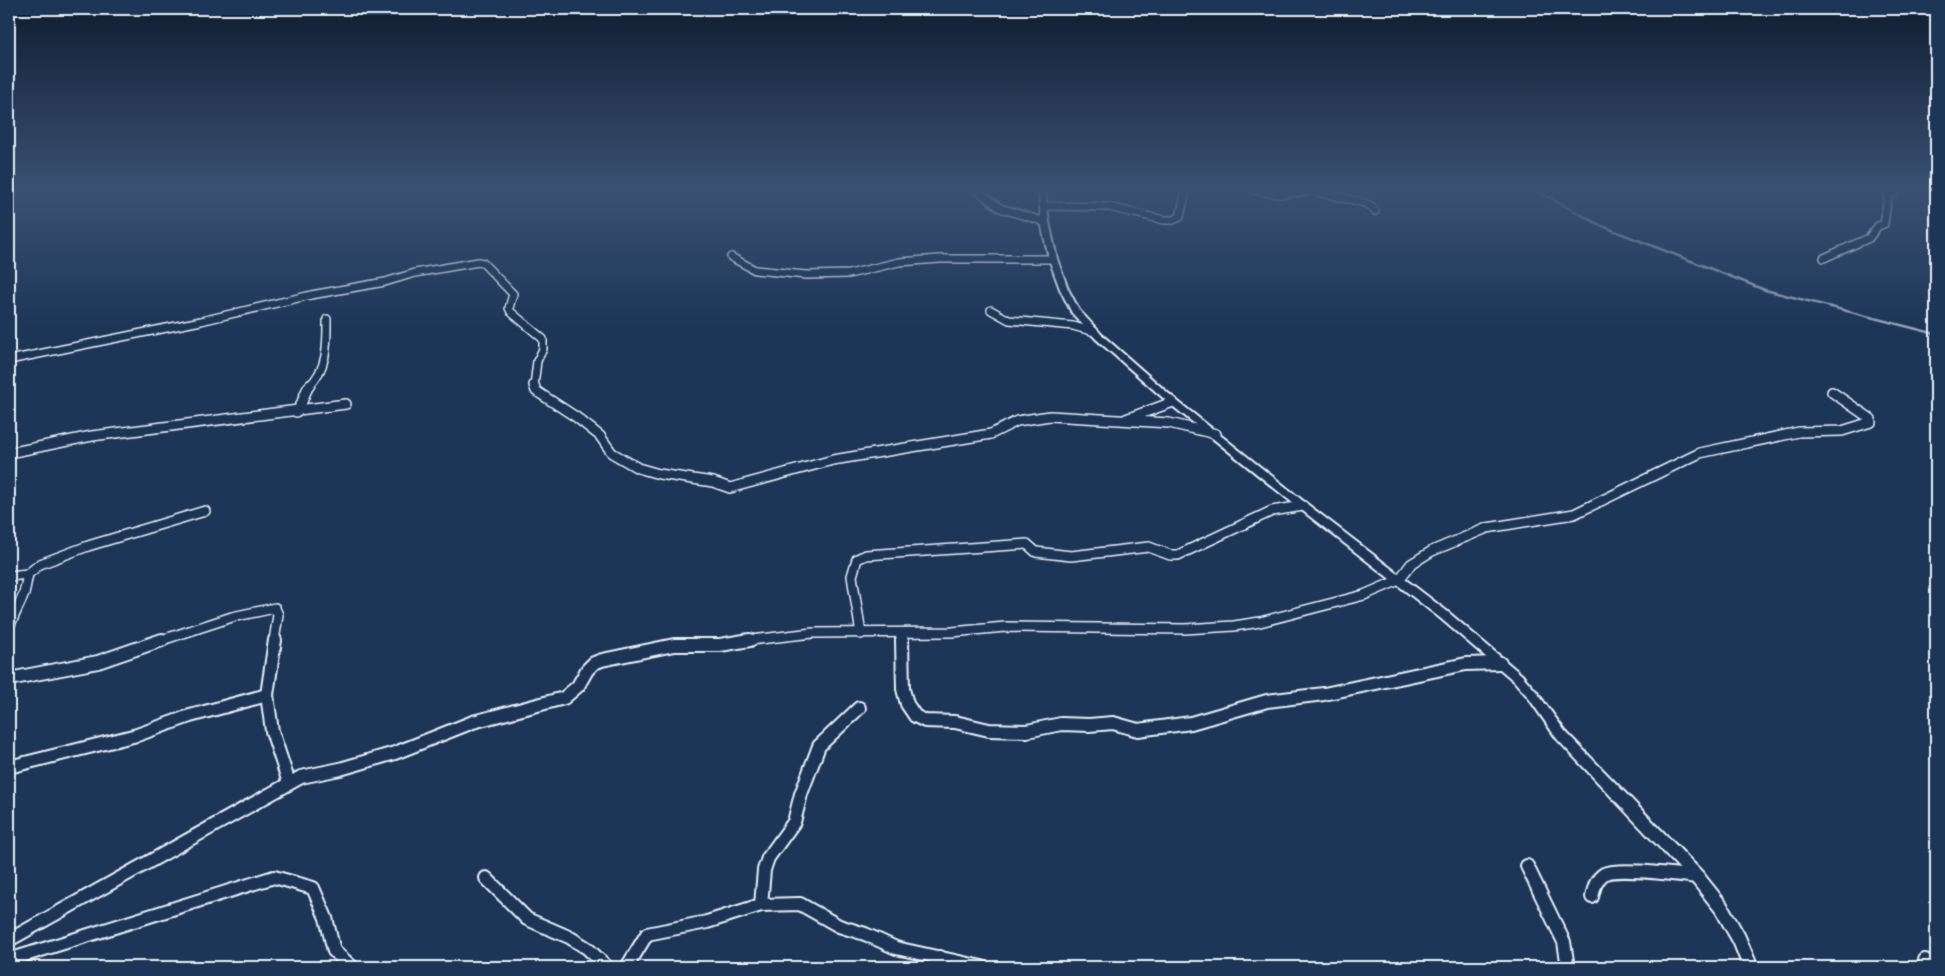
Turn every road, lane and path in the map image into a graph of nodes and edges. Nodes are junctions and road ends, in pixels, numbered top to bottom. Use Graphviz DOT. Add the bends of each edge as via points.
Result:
graph roads {
  1 [pos="1048,236"];
  2 [pos="1871,236"];
  3 [pos="731,257"];
  4 [pos="1824,258"];
  5 [pos="1053,259"];
  6 [pos="991,310"];
  7 [pos="327,319"];
  8 [pos="1095,332"];
  9 [pos="9,360"];
  10 [pos="1832,392"];
  11 [pos="1173,402"];
  12 [pos="346,404"];
  13 [pos="295,412"];
  14 [pos="1116,421"];
  15 [pos="1216,434"];
  16 [pos="9,452"];
  17 [pos="1303,506"];
  18 [pos="204,511"];
  19 [pos="28,574"];
  20 [pos="9,576"];
  21 [pos="1399,580"];
  22 [pos="9,627"];
  23 [pos="902,633"];
  24 [pos="861,634"];
  25 [pos="1500,662"];
  26 [pos="9,679"];
  27 [pos="267,695"];
  28 [pos="859,708"];
  29 [pos="9,767"];
  30 [pos="289,783"];
  31 [pos="1527,866"];
  32 [pos="1697,877"];
  33 [pos="486,878"];
  34 [pos="1592,897"];
  35 [pos="761,905"];
  36 [pos="9,940"];
  37 [pos="9,960"];
  38 [pos="937,962"];
  39 [pos="352,967"];
  40 [pos="607,967"];
  41 [pos="627,967"];
  42 [pos="982,967"];
  43 [pos="1568,967"];
  44 [pos="1752,967"];
  1 -- 5 [label="street"];
  2 -- 4 [label="street"];
  3 -- 5 [label="street" via="755,270 806,275 849,274 899,262 940,259"];
  5 -- 8 [label="street" via="1075,311"];
  6 -- 8 [label="street" via="1009,320 1073,326"];
  7 -- 13 [label="street" via="322,367 308,388 303,405"];
  8 -- 11 [label="street"];
  9 -- 14 [label="street" via="478,262 488,267 513,294 510,312 543,339 537,361 536,391 600,436 612,453 638,468 659,474 739,487 833,460 991,434 1028,418 1075,416"];
  10 -- 21 [label="street" via="1860,410 1871,422 1842,431 1799,432 1700,453 1574,514 1474,532 1432,551 1412,564"];
  11 -- 14 [label="street"];
  11 -- 15 [label="street"];
  12 -- 13 [label="street"];
  13 -- 16 [label="street" via="84,436"];
  14 -- 15 [label="street" via="1169,423"];
  15 -- 17 [label="street"];
  17 -- 21 [label="street"];
  17 -- 24 [label="street" via="1282,508 1178,555 1149,547 1071,556 1036,552 1027,544 866,556 857,559 852,576"];
  18 -- 19 [label="street" via="88,546 40,564"];
  19 -- 20 [label="street"];
  19 -- 22 [label="street" via="20,604"];
  21 -- 23 [label="street" via="1350,600 1234,626 1185,629 1005,627"];
  21 -- 25 [label="street"];
  23 -- 24 [label="street"];
  23 -- 25 [label="street" via="903,689 915,716 925,721 955,722 989,730 1027,731 1061,724 1089,726 1113,723 1138,730 1191,723 1267,701 1324,694 1466,664"];
  24 -- 30 [label="street" via="794,634 720,645 674,645 602,660 594,663 578,686 564,698 473,722 396,753 301,777"];
  25 -- 32 [label="street" via="1532,694 1561,735"];
  26 -- 27 [label="street" via="109,659 205,625 275,608 278,615"];
  27 -- 29 [label="street" via="190,716 137,735"];
  27 -- 30 [label="street" via="272,731"];
  28 -- 35 [label="street" via="819,746 794,822 768,858"];
  30 -- 36 [label="street"];
  31 -- 43 [label="street" via="1564,942"];
  32 -- 34 [label="street" via="1608,872 1596,880"];
  32 -- 44 [label="street" via="1721,907"];
  33 -- 40 [label="street" via="527,919 569,937 587,948"];
  35 -- 38 [label="street" via="800,904 839,926"];
  35 -- 41 [label="street" via="707,922 647,934"];
  37 -- 39 [label="street" via="274,877 313,888 326,918 334,951"];
  38 -- 42 [label="street"];
}
